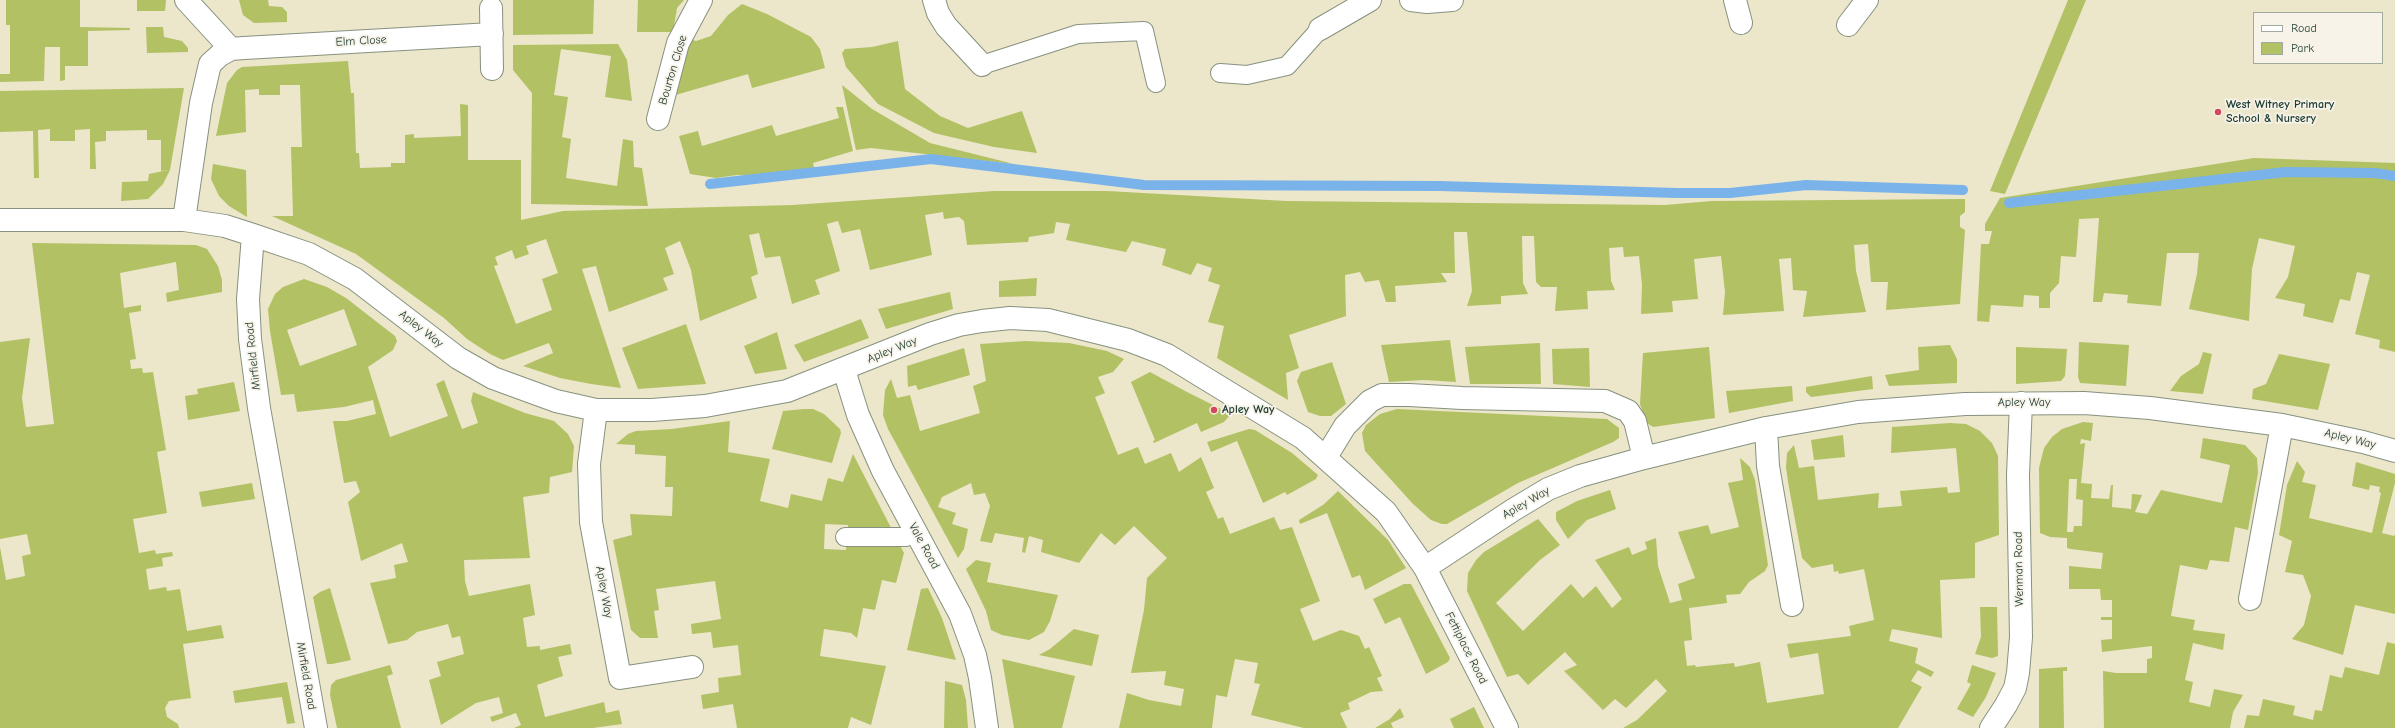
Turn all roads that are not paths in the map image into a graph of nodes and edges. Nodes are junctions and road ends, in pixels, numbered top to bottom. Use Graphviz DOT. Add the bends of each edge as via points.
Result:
graph roads {
  1 [pos="186,0"];
  2 [pos="701,0"];
  3 [pos="934,0"];
  4 [pos="1370,0"];
  5 [pos="1411,0"];
  6 [pos="1452,0"];
  7 [pos="1735,0"];
  8 [pos="1867,0"];
  9 [pos="491,8"];
  10 [pos="1741,23"];
  11 [pos="1848,25"];
  12 [pos="1320,29"];
  13 [pos="492,34"];
  14 [pos="231,49"];
  15 [pos="982,65"];
  16 [pos="492,69"];
  17 [pos="1220,73"];
  18 [pos="1156,83"];
  19 [pos="658,119"];
  20 [pos="0,220"];
  21 [pos="184,220"];
  22 [pos="253,235"];
  23 [pos="844,370"];
  24 [pos="2021,403"];
  25 [pos="596,410"];
  26 [pos="2282,425"];
  27 [pos="1766,428"];
  28 [pos="2395,451"];
  29 [pos="1326,457"];
  30 [pos="1644,458"];
  31 [pos="916,532"];
  32 [pos="845,537"];
  33 [pos="1425,568"];
  34 [pos="2250,599"];
  35 [pos="1792,605"];
  36 [pos="692,667"];
  37 [pos="316,728"];
  38 [pos="987,728"];
  39 [pos="1507,728"];
  40 [pos="1991,728"];
  1 -- 14 [label="street"];
  2 -- 19 [label="street, Bourton Close" via="678,43"];
  3 -- 15 [label="street" via="946,26"];
  4 -- 12 [label="street"];
  5 -- 6 [label="street"];
  7 -- 10 [label="street"];
  8 -- 11 [label="street"];
  9 -- 13 [label="street"];
  12 -- 17 [label="lane" via="1287,66 1248,76"];
  13 -- 14 [label="street, Elm Close"];
  13 -- 16 [label="street"];
  14 -- 21 [label="street" via="210,64"];
  15 -- 18 [label="lane" via="1078,34 1144,31"];
  20 -- 21 [label="street"];
  21 -- 22 [label="street" via="225,226"];
  22 -- 25 [label="street, Apley Way" via="309,254 355,279 458,358 493,378 556,402"];
  22 -- 37 [label="street, Mirfield Road" via="248,299 250,338 259,408"];
  23 -- 25 [label="street, Apley Way" via="787,391 718,404 652,410"];
  23 -- 29 [label="street, Apley Way" via="930,334 959,325 1010,318 1062,322 1112,335 1167,354 1303,438"];
  23 -- 31 [label="street, Vale Road" via="864,430"];
  24 -- 26 [label="street, Apley Way" via="2084,403 2150,408"];
  24 -- 27 [label="street, Apley Way" via="1864,411"];
  24 -- 40 [label="street, Wenman Road" via="2018,475 2021,637 2018,673 2015,688"];
  25 -- 36 [label="street, Apley Way" via="589,464 591,522 620,678"];
  26 -- 28 [label="street, Apley Way" via="2357,440"];
  26 -- 34 [label="street"];
  27 -- 30 [label="street, Apley Way"];
  27 -- 35 [label="street" via="1768,466"];
  29 -- 30 [label="street" via="1344,426 1370,401 1382,395 1409,394 1462,398 1605,401 1623,408 1632,416"];
  29 -- 33 [label="street, Apley Way" via="1386,512"];
  30 -- 33 [label="street, Apley Way" via="1580,476 1548,489 1488,525"];
  31 -- 32 [label="lane" via="906,536"];
  31 -- 38 [label="street, Vale Road" via="947,588 968,635 980,678"];
  33 -- 39 [label="street, Fettiplace Road"];
}
